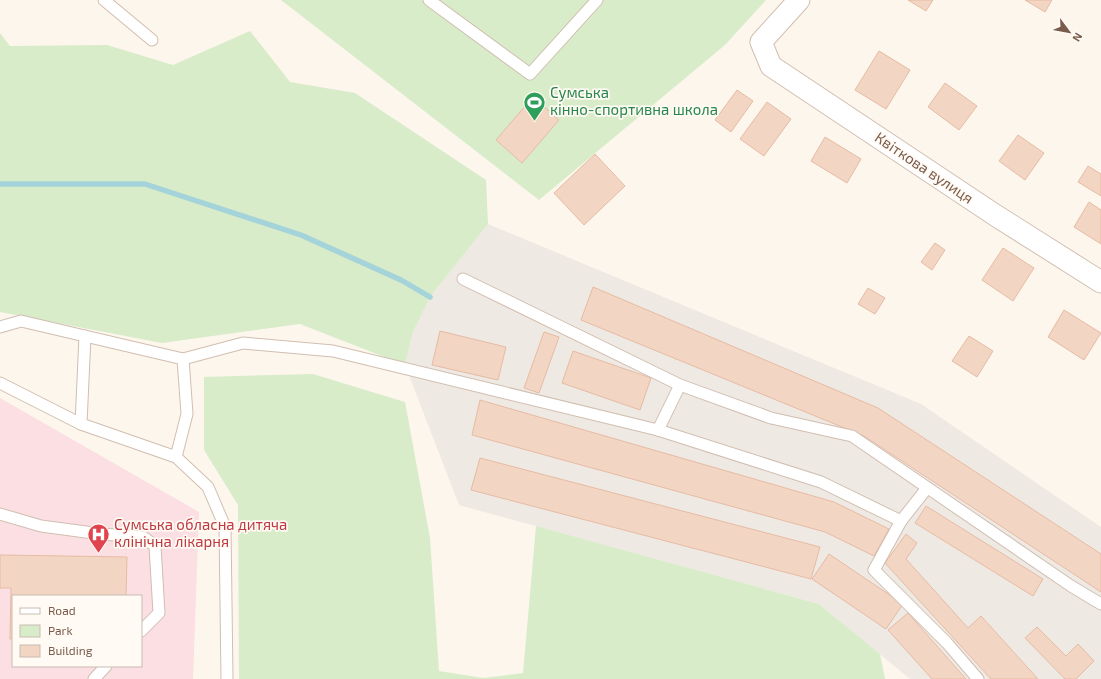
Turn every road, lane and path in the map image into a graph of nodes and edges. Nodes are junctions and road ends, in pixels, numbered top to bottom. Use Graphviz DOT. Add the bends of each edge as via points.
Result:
graph roads {
  1 [pos="104,0"];
  2 [pos="429,0"];
  3 [pos="597,0"];
  4 [pos="799,0"];
  5 [pos="152,40"];
  6 [pos="463,280"];
  7 [pos="1101,282"];
  8 [pos="0,327"];
  9 [pos="85,336"];
  10 [pos="183,359"];
  11 [pos="0,382"];
  12 [pos="680,385"];
  13 [pos="81,424"];
  14 [pos="658,430"];
  15 [pos="176,457"];
  16 [pos="927,488"];
  17 [pos="0,514"];
  18 [pos="901,521"];
  19 [pos="1101,604"];
  20 [pos="142,630"];
  21 [pos="105,667"];
  22 [pos="94,679"];
  23 [pos="226,679"];
  24 [pos="978,679"];
  1 -- 5 [label="lane"];
  2 -- 3 [label="lane" via="530,74"];
  4 -- 7 [label="street, Квіткова вулиця" via="761,42 771,66 994,215"];
  6 -- 12 [label="lane"];
  8 -- 9 [label="lane" via="21,321"];
  9 -- 10 [label="lane"];
  9 -- 13 [label="lane"];
  10 -- 14 [label="lane" via="243,343 333,351"];
  10 -- 15 [label="lane" via="187,414"];
  11 -- 13 [label="lane"];
  12 -- 14 [label="lane"];
  12 -- 16 [label="lane" via="771,418 852,436"];
  13 -- 15 [label="lane"];
  14 -- 18 [label="lane" via="821,482"];
  15 -- 23 [label="lane" via="208,487 225,527"];
  16 -- 18 [label="lane"];
  16 -- 19 [label="lane"];
  17 -- 20 [label="lane" via="41,526 143,537 155,546 158,613"];
  18 -- 24 [label="lane" via="874,570 947,643"];
  21 -- 22 [label="lane"];
}
